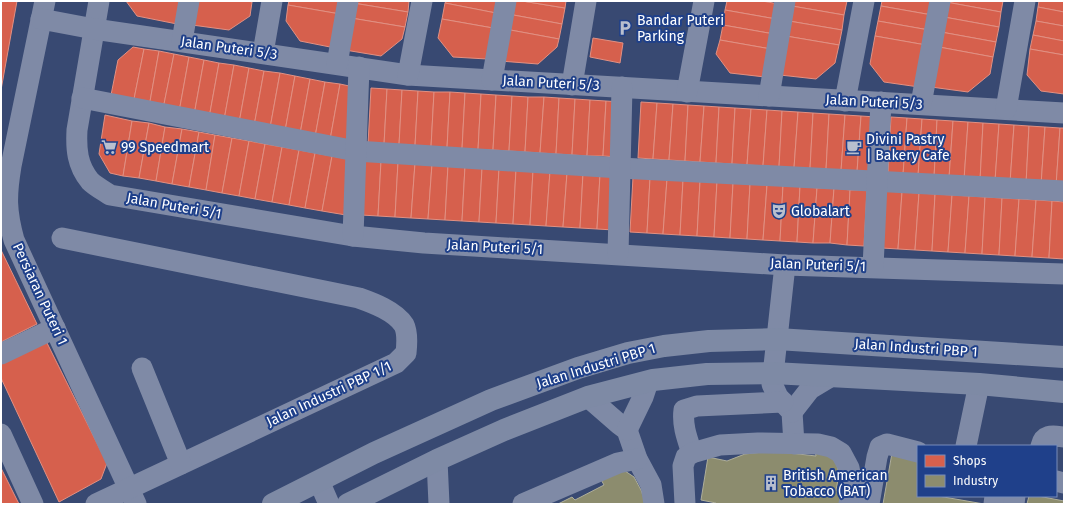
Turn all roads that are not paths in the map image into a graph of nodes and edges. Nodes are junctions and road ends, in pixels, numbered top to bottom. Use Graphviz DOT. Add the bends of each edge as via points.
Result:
graph roads {
  1 [pos="99,1"];
  2 [pos="189,1"];
  3 [pos="272,1"];
  4 [pos="348,1"];
  5 [pos="422,1"];
  6 [pos="506,1"];
  7 [pos="586,1"];
  8 [pos="704,1"];
  9 [pos="785,1"];
  10 [pos="864,1"];
  11 [pos="940,1"];
  12 [pos="1025,1"];
  13 [pos="43,10"];
  14 [pos="94,29"];
  15 [pos="182,41"];
  16 [pos="263,53"];
  17 [pos="337,64"];
  18 [pos="359,67"];
  19 [pos="408,75"];
  20 [pos="492,80"];
  21 [pos="572,86"];
  22 [pos="622,87"];
  23 [pos="687,92"];
  24 [pos="769,96"];
  25 [pos="82,98"];
  26 [pos="845,101"];
  27 [pos="881,102"];
  28 [pos="921,104"];
  29 [pos="1006,109"];
  30 [pos="1064,113"];
  31 [pos="356,151"];
  32 [pos="620,168"];
  33 [pos="877,181"];
  34 [pos="1064,191"];
  35 [pos="5,226"];
  36 [pos="353,236"];
  37 [pos="62,238"];
  38 [pos="618,254"];
  39 [pos="785,265"];
  40 [pos="873,267"];
  41 [pos="1064,274"];
  42 [pos="55,328"];
  43 [pos="777,339"];
  44 [pos="1,354"];
  45 [pos="1064,357"];
  46 [pos="142,368"];
  47 [pos="773,373"];
  48 [pos="830,377"];
  49 [pos="648,382"];
  50 [pos="979,384"];
  51 [pos="1064,392"];
  52 [pos="588,397"];
  53 [pos="788,407"];
  54 [pos="627,430"];
  55 [pos="1,434"];
  56 [pos="1064,437"];
  57 [pos="794,444"];
  58 [pos="966,445"];
  59 [pos="1041,445"];
  60 [pos="917,452"];
  61 [pos="692,453"];
  62 [pos="637,458"];
  63 [pos="437,460"];
  64 [pos="181,464"];
  65 [pos="319,481"];
  66 [pos="133,496"];
  67 [pos="33,504"];
  68 [pos="96,504"];
  69 [pos="272,504"];
  70 [pos="329,504"];
  71 [pos="348,504"];
  72 [pos="439,504"];
  73 [pos="523,504"];
  74 [pos="654,504"];
  75 [pos="685,504"];
  76 [pos="849,504"];
  77 [pos="869,504"];
  1 -- 14 [label="street, Jalan Puteri 5/1"];
  2 -- 15 [label="street"];
  3 -- 16 [label="street"];
  4 -- 17 [label="street"];
  5 -- 19 [label="street"];
  6 -- 20 [label="street"];
  7 -- 21 [label="street"];
  8 -- 23 [label="street"];
  9 -- 24 [label="street"];
  10 -- 26 [label="street"];
  11 -- 28 [label="street"];
  12 -- 29 [label="street"];
  13 -- 14 [label="street, Jalan Puteri 5/3"];
  13 -- 35 [label="street, Persiaran Puteri 1" via="11,166"];
  14 -- 15 [label="street, Jalan Puteri 5/3"];
  14 -- 25 [label="street, Jalan Puteri 5/1"];
  15 -- 16 [label="street, Jalan Puteri 5/3"];
  16 -- 17 [label="street, Jalan Puteri 5/3"];
  17 -- 18 [label="street, Jalan Puteri 5/3"];
  18 -- 19 [label="street, Jalan Puteri 5/3"];
  18 -- 31 [label="street"];
  19 -- 20 [label="street, Jalan Puteri 5/3"];
  20 -- 21 [label="street, Jalan Puteri 5/3"];
  21 -- 22 [label="street, Jalan Puteri 5/3"];
  22 -- 23 [label="street, Jalan Puteri 5/3"];
  22 -- 32 [label="street"];
  23 -- 24 [label="street, Jalan Puteri 5/3"];
  24 -- 26 [label="street, Jalan Puteri 5/3"];
  25 -- 31 [label="street"];
  25 -- 36 [label="street, Jalan Puteri 5/1" via="76,130 80,166 91,182 110,195"];
  26 -- 27 [label="street, Jalan Puteri 5/3"];
  27 -- 28 [label="street, Jalan Puteri 5/3"];
  27 -- 33 [label="street"];
  28 -- 29 [label="street, Jalan Puteri 5/3"];
  29 -- 30 [label="street, Jalan Puteri 5/3"];
  31 -- 32 [label="street"];
  31 -- 36 [label="street"];
  32 -- 33 [label="street"];
  32 -- 38 [label="street"];
  33 -- 34 [label="street"];
  33 -- 40 [label="street"];
  35 -- 42 [label="street, Persiaran Puteri 1"];
  36 -- 38 [label="street, Jalan Puteri 5/1" via="424,243"];
  37 -- 64 [label="street, Jalan Industri PBP 1/1" via="359,298 392,313 404,325 407,337 406,352 396,363"];
  38 -- 39 [label="street, Jalan Puteri 5/1"];
  39 -- 40 [label="street, Jalan Puteri 5/1"];
  39 -- 43 [label="street"];
  40 -- 41 [label="street, Jalan Puteri 5/1"];
  42 -- 44 [label="street"];
  42 -- 66 [label="street, Persiaran Puteri 1"];
  43 -- 45 [label="main road, Jalan Industri PBP 1"];
  43 -- 47 [label="street"];
  43 -- 65 [label="main road, Jalan Industri PBP 1" via="709,340 628,353 491,400"];
  46 -- 64 [label="street"];
  47 -- 48 [label="main road, Jalan Industri PBP 1"];
  47 -- 49 [label="main road, Jalan Industri PBP 1" via="707,374"];
  47 -- 53 [label="street" via="772,384 778,397"];
  48 -- 50 [label="main road, Jalan Industri PBP 1"];
  48 -- 53 [label="street"];
  49 -- 52 [label="main road, Jalan Industri PBP 1"];
  49 -- 54 [label="street"];
  50 -- 51 [label="main road, Jalan Industri PBP 1"];
  50 -- 58 [label="street"];
  52 -- 54 [label="street"];
  52 -- 63 [label="main road, Jalan Industri PBP 1"];
  53 -- 57 [label="street"];
  53 -- 61 [label="street" via="697,406 684,410 684,425"];
  54 -- 62 [label="street"];
  55 -- 67 [label="street"];
  56 -- 59 [label="street" via="1050,435"];
  57 -- 61 [label="street" via="720,445"];
  57 -- 76 [label="street" via="831,446 842,453 849,468 852,484"];
  60 -- 77 [label="street" via="887,444 880,447"];
  61 -- 75 [label="street" via="686,457 683,466"];
  62 -- 73 [label="street" via="618,463"];
  62 -- 74 [label="street" via="651,485"];
  63 -- 71 [label="main road, Jalan Industri PBP 1"];
  63 -- 72 [label="street"];
  64 -- 66 [label="street, Jalan Industri PBP 1/1"];
  65 -- 69 [label="main road, Jalan Industri PBP 1"];
  65 -- 70 [label="street"];
  66 -- 68 [label="street, Jalan Industri PBP 1/1"];
}
